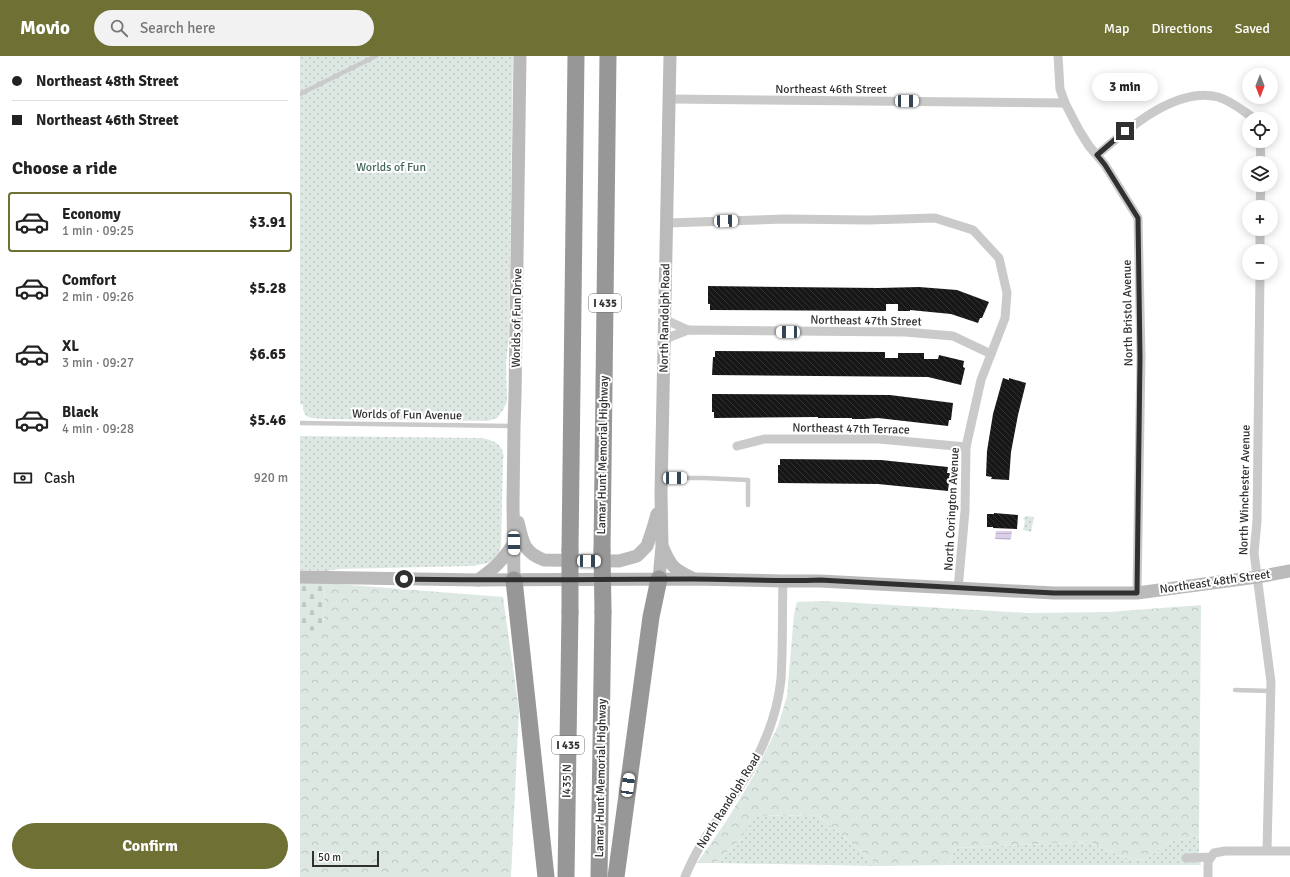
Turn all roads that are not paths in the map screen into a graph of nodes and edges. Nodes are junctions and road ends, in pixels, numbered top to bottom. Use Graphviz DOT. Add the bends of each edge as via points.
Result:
graph roads {
  1 [pos="376,56"];
  2 [pos="520,56"];
  3 [pos="576,56"];
  4 [pos="608,56"];
  5 [pos="670,56"];
  6 [pos="1058,56"];
  7 [pos="300,94"];
  8 [pos="669,99"];
  9 [pos="1065,103"];
  10 [pos="1247,112"];
  11 [pos="1097,155"];
  12 [pos="667,223"];
  13 [pos="1260,280"];
  14 [pos="666,320"];
  15 [pos="688,330"];
  16 [pos="665,339"];
  17 [pos="991,354"];
  18 [pos="300,423"];
  19 [pos="514,426"];
  20 [pos="737,446"];
  21 [pos="966,447"];
  22 [pos="662,478"];
  23 [pos="662,493"];
  24 [pos="513,503"];
  25 [pos="748,505"];
  26 [pos="514,543"];
  27 [pos="662,546"];
  28 [pos="1290,572"];
  29 [pos="300,577"];
  30 [pos="1257,577"];
  31 [pos="694,579"];
  32 [pos="478,580"];
  33 [pos="514,580"];
  34 [pos="659,580"];
  35 [pos="783,581"];
  36 [pos="958,589"];
  37 [pos="1137,593"];
  38 [pos="1235,690"];
  39 [pos="1271,691"];
  40 [pos="1267,850"];
  41 [pos="1290,851"];
  42 [pos="1211,857"];
  43 [pos="1186,858"];
  44 [pos="546,877"];
  45 [pos="566,877"];
  46 [pos="599,877"];
  47 [pos="616,877"];
  48 [pos="685,877"];
  49 [pos="1208,877"];
  1 -- 7 [label="lane"];
  2 -- 19 [label="main road, Worlds of Fun Drive"];
  3 -- 45 [label="highway, I435 N / I 435, bridge"];
  4 -- 46 [label="highway, Lamar Hunt Memorial Highway / I 435, bridge" via="602,550 604,612"];
  5 -- 8 [label="main road, North Randolph Road"];
  6 -- 9 [label="street, North Bristol Avenue" via="1060,89"];
  8 -- 9 [label="street, Northeast 46th Street"];
  8 -- 12 [label="main road, North Randolph Road"];
  9 -- 11 [label="street, North Bristol Avenue" via="1079,130"];
  10 -- 11 [label="street" via="1217,97 1190,97 1158,110 1125,131"];
  11 -- 37 [label="street, North Bristol Avenue" via="1138,218 1140,364"];
  12 -- 14 [label="main road, North Randolph Road"];
  12 -- 17 [label="street, North Corington Avenue" via="935,218 973,230 999,258 1007,293 1005,318"];
  13 -- 30 [label="street, North Winchester Avenue" via="1257,521 1254,553"];
  14 -- 15 [label="street, Northeast 47th Street"];
  14 -- 16 [label="main road, North Randolph Road"];
  15 -- 16 [label="street, Northeast 47th Street"];
  15 -- 17 [label="street, Northeast 47th Street" via="905,332 953,336"];
  16 -- 22 [label="main road, North Randolph Road"];
  17 -- 21 [label="street, North Corington Avenue" via="981,380"];
  18 -- 19 [label="lane, Worlds of Fun Avenue"];
  19 -- 24 [label="main road, Worlds of Fun Drive"];
  20 -- 21 [label="street, Northeast 47th Terrace" via="764,439 878,439"];
  21 -- 36 [label="street, North Corington Avenue" via="966,511"];
  22 -- 23 [label="main road, North Randolph Road"];
  22 -- 25 [label="lane" via="748,480"];
  23 -- 24 [label="main road" via="647,546 637,556 618,561 544,560 534,556 528,551 523,539"];
  23 -- 27 [label="main road, North Randolph Road"];
  24 -- 26 [label="main road, Worlds of Fun Drive"];
  26 -- 32 [label="main road" via="494,570"];
  26 -- 33 [label="main road, Worlds of Fun Drive"];
  27 -- 31 [label="main road" via="668,563"];
  27 -- 34 [label="main road, North Randolph Road"];
  28 -- 30 [label="main road, Northeast 48th Street"];
  29 -- 32 [label="main road, Northeast 48th Street"];
  30 -- 37 [label="main road, Northeast 48th Street"];
  30 -- 39 [label="street, North Winchester Avenue"];
  31 -- 34 [label="main road, Northeast 48th Street"];
  31 -- 35 [label="main road, Northeast 48th Street"];
  32 -- 33 [label="main road, Northeast 48th Street"];
  33 -- 34 [label="main road, Northeast 48th Street"];
  33 -- 44 [label="highway"];
  34 -- 47 [label="highway" via="651,617"];
  35 -- 36 [label="main road, Northeast 48th Street" via="820,580"];
  35 -- 48 [label="street, North Randolph Road" via="781,679 771,724 752,766 696,854"];
  36 -- 37 [label="main road, Northeast 48th Street"];
  38 -- 39 [label="lane"];
  39 -- 40 [label="street, North Winchester Avenue"];
  40 -- 41 [label="street"];
  40 -- 42 [label="street" via="1225,850 1214,853"];
  42 -- 43 [label="street"];
  42 -- 49 [label="street" via="1208,862"];
}
